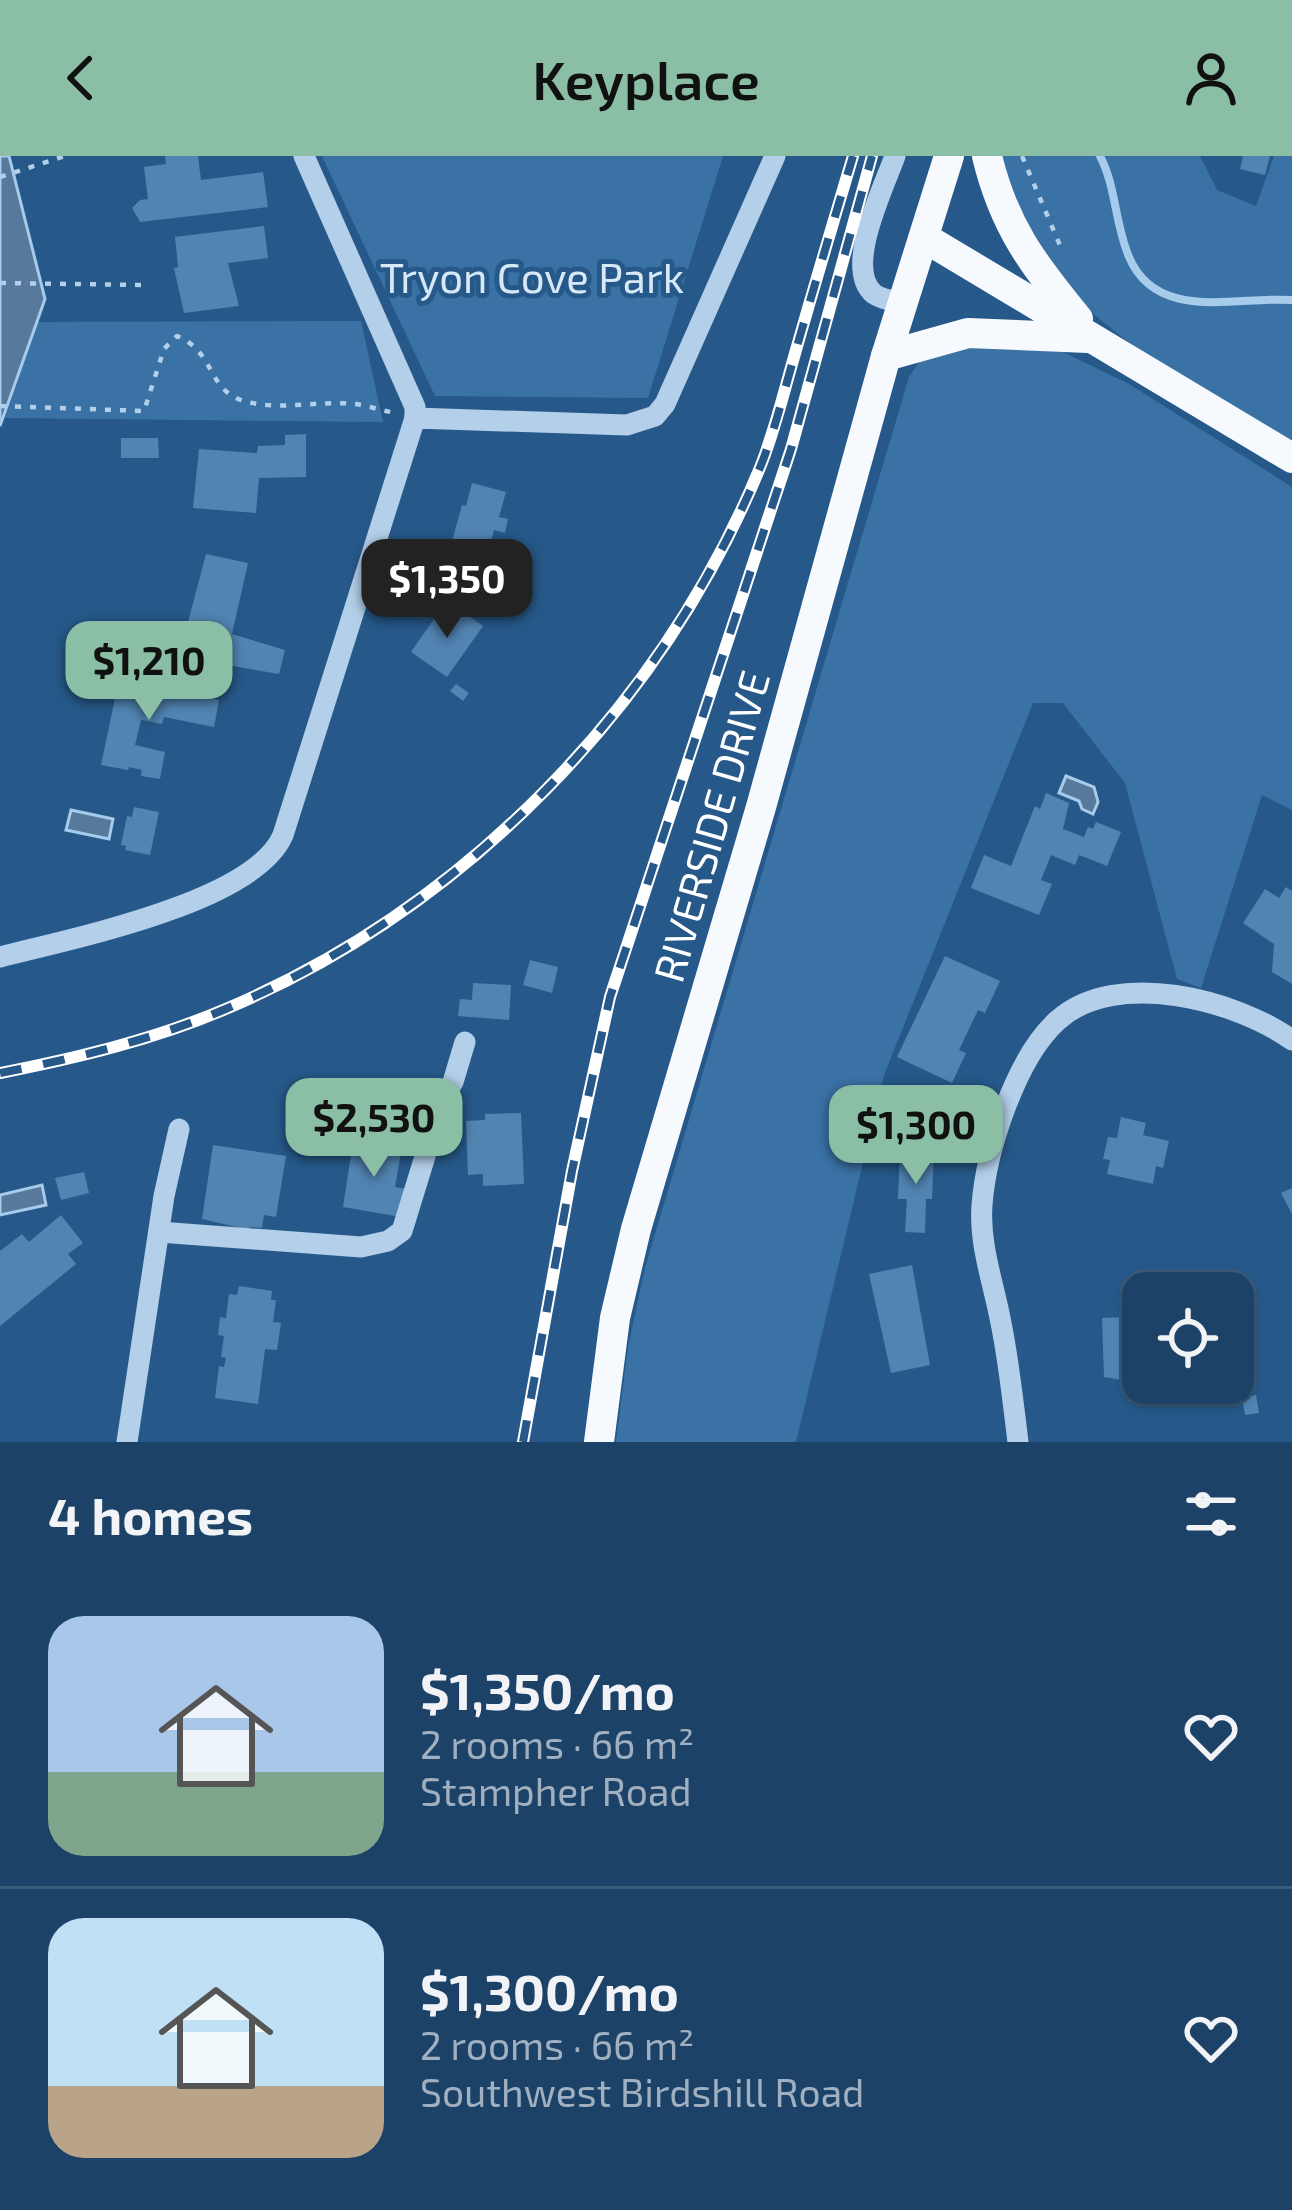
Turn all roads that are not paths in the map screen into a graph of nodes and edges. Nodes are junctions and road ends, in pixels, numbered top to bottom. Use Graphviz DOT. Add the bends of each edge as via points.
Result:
graph roads {
  1 [pos="304,156"];
  2 [pos="776,156"];
  3 [pos="896,156"];
  4 [pos="949,156"];
  5 [pos="987,156"];
  6 [pos="925,238"];
  7 [pos="901,304"];
  8 [pos="1094,338"];
  9 [pos="886,356"];
  10 [pos="415,418"];
  11 [pos="1292,458"];
  12 [pos="0,957"];
  13 [pos="1292,1040"];
  14 [pos="465,1042"];
  15 [pos="178,1129"];
  16 [pos="159,1232"];
  17 [pos="127,1442"];
  18 [pos="599,1442"];
  19 [pos="1018,1442"];
  1 -- 10 [label="street"];
  2 -- 10 [label="street" via="655,416 627,425"];
  3 -- 7 [label="street" via="861,265 875,296"];
  4 -- 6 [label="main road, RIVERSIDE DRIVE"];
  5 -- 8 [label="main road" via="1018,243"];
  6 -- 7 [label="main road, RIVERSIDE DRIVE"];
  6 -- 8 [label="main road"];
  7 -- 9 [label="main road, RIVERSIDE DRIVE"];
  8 -- 9 [label="main road" via="968,333"];
  8 -- 11 [label="main road"];
  9 -- 18 [label="main road, RIVERSIDE DRIVE" via="636,1229"];
  10 -- 12 [label="street" via="284,835 268,861 160,914"];
  13 -- 19 [label="street" via="1205,1000 1149,993 1079,1006 1041,1041 1003,1115 982,1202"];
  14 -- 16 [label="street" via="402,1231 388,1241 361,1247"];
  15 -- 16 [label="street"];
  16 -- 17 [label="street"];
}
